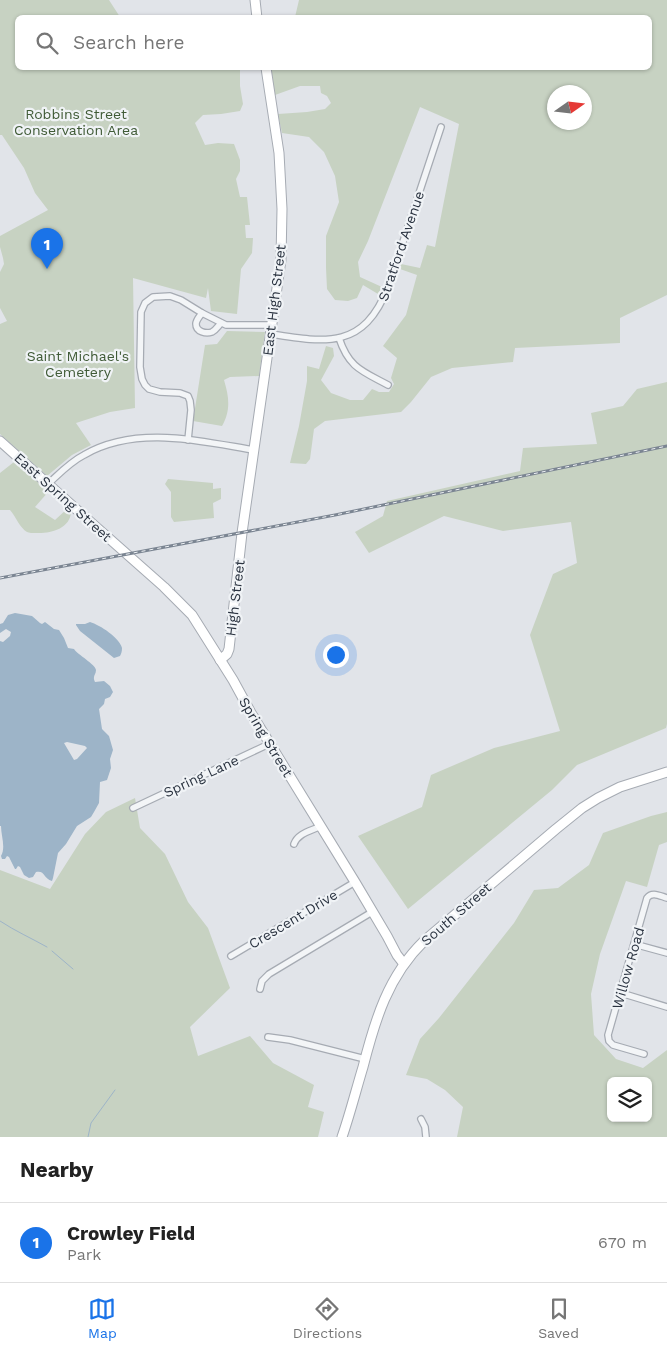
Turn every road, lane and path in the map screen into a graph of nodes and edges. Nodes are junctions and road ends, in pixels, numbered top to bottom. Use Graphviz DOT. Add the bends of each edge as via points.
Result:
graph roads {
  1 [pos="254,0"];
  2 [pos="257,15"];
  3 [pos="266,70"];
  4 [pos="441,126"];
  5 [pos="202,313"];
  6 [pos="221,322"];
  7 [pos="272,330"];
  8 [pos="339,338"];
  9 [pos="388,385"];
  10 [pos="188,440"];
  11 [pos="0,441"];
  12 [pos="254,450"];
  13 [pos="48,484"];
  14 [pos="242,533"];
  15 [pos="126,554"];
  16 [pos="220,660"];
  17 [pos="269,744"];
  18 [pos="667,772"];
  19 [pos="133,808"];
  20 [pos="321,826"];
  21 [pos="294,844"];
  22 [pos="355,882"];
  23 [pos="667,898"];
  24 [pos="372,912"];
  25 [pos="634,944"];
  26 [pos="667,953"];
  27 [pos="231,956"];
  28 [pos="406,960"];
  29 [pos="260,989"];
  30 [pos="621,993"];
  31 [pos="667,1007"];
  32 [pos="268,1037"];
  33 [pos="644,1054"];
  34 [pos="365,1059"];
  35 [pos="421,1119"];
  36 [pos="342,1137"];
  37 [pos="426,1137"];
  1 -- 2 [label="main road"];
  3 -- 7 [label="main road, East High Street" via="278,142 282,209 281,260"];
  4 -- 8 [label="street, Stratford Avenue" via="382,302 362,326"];
  5 -- 6 [label="street"];
  5 -- 6 [label="street" via="196,323 200,331 211,332"];
  5 -- 10 [label="street" via="176,297 164,296 148,300 141,312 142,379 149,389 183,393 189,398"];
  6 -- 7 [label="street, Stratford Avenue"];
  7 -- 8 [label="street, Stratford Avenue" via="314,340"];
  7 -- 12 [label="main road, East High Street"];
  8 -- 9 [label="street" via="355,366"];
  10 -- 12 [label="street"];
  10 -- 13 [label="street" via="142,438 105,446 78,458"];
  11 -- 13 [label="main road, East Spring Street"];
  12 -- 14 [label="main road, East High Street"];
  13 -- 15 [label="main road, East Spring Street"];
  14 -- 16 [label="main road, High Street" via="228,649"];
  15 -- 16 [label="main road, Spring Street" via="192,615"];
  16 -- 17 [label="main road, Spring Street"];
  17 -- 19 [label="street, Spring Lane"];
  17 -- 20 [label="main road, Spring Street"];
  18 -- 28 [label="main road, South Street" via="620,787 582,808 424,941"];
  20 -- 21 [label="street" via="300,836"];
  20 -- 22 [label="main road, Spring Street"];
  22 -- 24 [label="main road, Spring Street"];
  22 -- 27 [label="street, Crescent Drive"];
  23 -- 25 [label="street, Willow Road" via="654,894 647,898"];
  24 -- 28 [label="main road, Spring Street" via="398,958"];
  24 -- 29 [label="street" via="269,974"];
  25 -- 26 [label="street"];
  25 -- 30 [label="street, Willow Road"];
  28 -- 34 [label="main road, South Street" via="382,1003"];
  30 -- 31 [label="street"];
  30 -- 33 [label="street, Willow Road" via="608,1033 609,1041 615,1046"];
  32 -- 34 [label="street"];
  34 -- 36 [label="main road, South Street"];
  35 -- 37 [label="street"];
}
